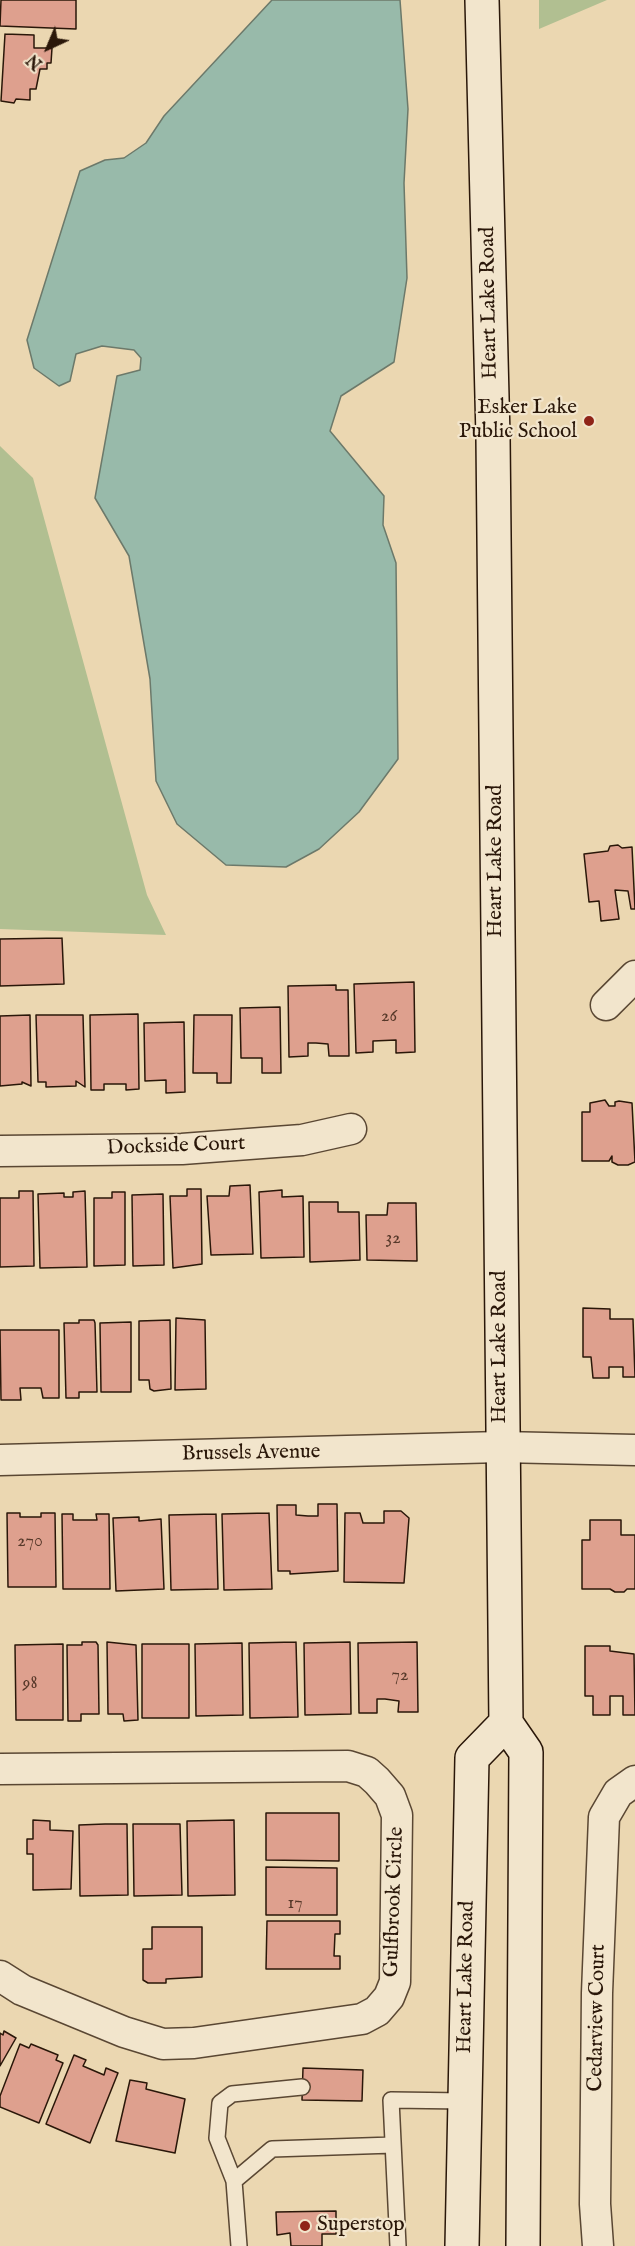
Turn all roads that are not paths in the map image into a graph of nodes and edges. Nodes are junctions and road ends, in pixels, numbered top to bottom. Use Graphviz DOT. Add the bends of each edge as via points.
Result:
graph roads {
  1 [pos="482,0"];
  2 [pos="635,976"];
  3 [pos="606,1005"];
  4 [pos="351,1130"];
  5 [pos="0,1151"];
  6 [pos="501,1448"];
  7 [pos="635,1450"];
  8 [pos="0,1460"];
  9 [pos="506,1723"];
  10 [pos="0,1769"];
  11 [pos="626,1787"];
  12 [pos="0,1976"];
  13 [pos="302,2087"];
  14 [pos="465,2101"];
  15 [pos="393,2145"];
  16 [pos="234,2181"];
  17 [pos="239,2246"];
  18 [pos="398,2246"];
  19 [pos="462,2246"];
  20 [pos="523,2246"];
  21 [pos="598,2246"];
  1 -- 6 [label="street, Heart Lake Road" via="493,446"];
  2 -- 3 [label="street"];
  4 -- 5 [label="street, Dockside Court" via="302,1140 193,1149"];
  6 -- 7 [label="street, Brussels Avenue"];
  6 -- 8 [label="street, Brussels Avenue"];
  6 -- 9 [label="street, Heart Lake Road"];
  9 -- 14 [label="street, Heart Lake Road" via="471,1758"];
  9 -- 20 [label="street" via="526,1752"];
  10 -- 12 [label="street, Gulfbrook Circle" via="348,1766 367,1772 390,1796 398,1826 395,1982 377,2011 362,2019 163,2044 21,1990"];
  11 -- 21 [label="street, Cedarview Court" via="604,1817 597,1993"];
  13 -- 16 [label="lane" via="232,2094 220,2103 217,2138"];
  14 -- 15 [label="lane" via="391,2100"];
  14 -- 19 [label="street, Heart Lake Road"];
  15 -- 16 [label="lane" via="272,2149"];
  15 -- 18 [label="lane"];
  16 -- 17 [label="lane"];
}
